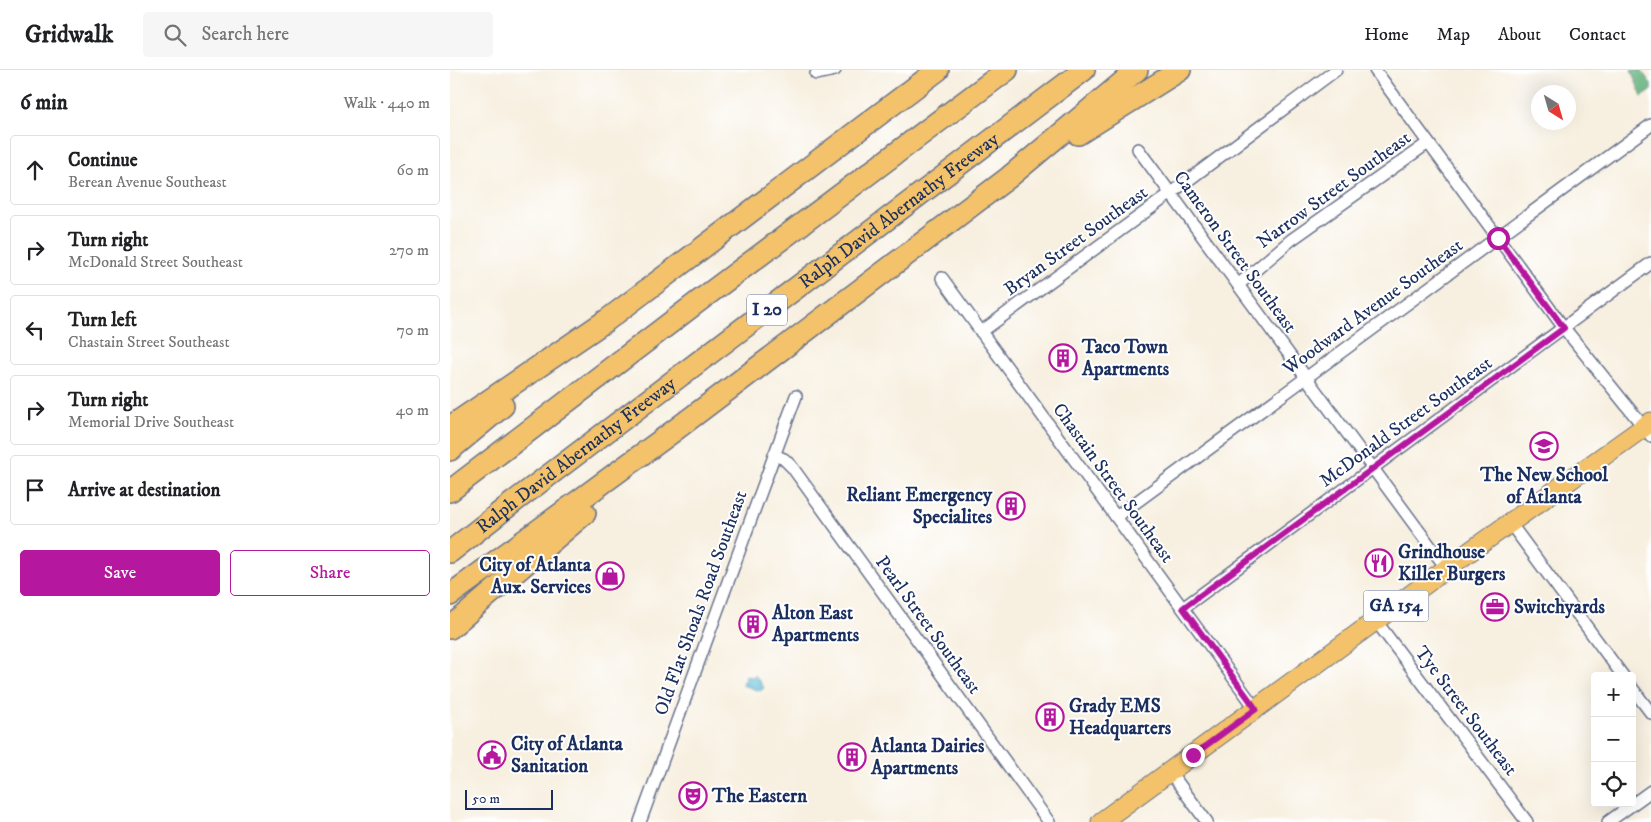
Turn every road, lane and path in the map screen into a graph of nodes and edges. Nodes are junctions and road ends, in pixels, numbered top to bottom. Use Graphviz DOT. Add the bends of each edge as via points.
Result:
graph roads {
  1 [pos="835,70"];
  2 [pos="938,70"];
  3 [pos="1007,70"];
  4 [pos="1084,70"];
  5 [pos="1137,70"];
  6 [pos="1180,70"];
  7 [pos="1336,70"];
  8 [pos="1375,70"];
  9 [pos="816,74"];
  10 [pos="1651,125"];
  11 [pos="1428,142"];
  12 [pos="1138,149"];
  13 [pos="1008,178"];
  14 [pos="1170,194"];
  15 [pos="1498,238"];
  16 [pos="1651,263"];
  17 [pos="942,278"];
  18 [pos="1238,285"];
  19 [pos="607,320"];
  20 [pos="1564,328"];
  21 [pos="981,332"];
  22 [pos="1306,378"];
  23 [pos="796,396"];
  24 [pos="450,427"];
  25 [pos="1649,429"];
  26 [pos="671,433"];
  27 [pos="450,450"];
  28 [pos="774,455"];
  29 [pos="1373,468"];
  30 [pos="450,491"];
  31 [pos="1116,517"];
  32 [pos="1510,523"];
  33 [pos="450,552"];
  34 [pos="1447,569"];
  35 [pos="450,595"];
  36 [pos="1183,608"];
  37 [pos="1376,621"];
  38 [pos="450,628"];
  39 [pos="1620,672"];
  40 [pos="1636,693"];
  41 [pos="1256,709"];
  42 [pos="1651,714"];
  43 [pos="1170,772"];
  44 [pos="1651,791"];
  45 [pos="640,822"];
  46 [pos="1049,822"];
  47 [pos="1101,822"];
  48 [pos="1207,822"];
  49 [pos="1527,822"];
  50 [pos="1608,822"];
  1 -- 9 [label="street"];
  2 -- 19 [label="highway"];
  3 -- 30 [label="highway, I 20"];
  4 -- 33 [label="highway, Ralph David Abernathy Freeway / I 20"];
  5 -- 13 [label="highway"];
  6 -- 13 [label="highway"];
  7 -- 14 [label="street, Bryan Street Southeast"];
  8 -- 11 [label="street"];
  10 -- 15 [label="street, Woodward Avenue Southeast"];
  11 -- 15 [label="street"];
  11 -- 18 [label="street, Narrow Street Southeast" via="1291,240"];
  12 -- 14 [label="street, Cameron Street Southeast"];
  13 -- 26 [label="highway"];
  14 -- 18 [label="street, Cameron Street Southeast"];
  14 -- 21 [label="street, Bryan Street Southeast"];
  15 -- 20 [label="street"];
  15 -- 22 [label="street, Woodward Avenue Southeast"];
  16 -- 20 [label="street, McDonald Street Southeast"];
  17 -- 21 [label="street, Chastain Street Southeast"];
  18 -- 22 [label="street, Cameron Street Southeast"];
  19 -- 24 [label="highway"];
  19 -- 27 [label="highway"];
  20 -- 25 [label="street"];
  20 -- 29 [label="street, McDonald Street Southeast"];
  21 -- 31 [label="street, Chastain Street Southeast"];
  22 -- 29 [label="street, Cameron Street Southeast"];
  22 -- 31 [label="street, Woodward Avenue Southeast"];
  23 -- 28 [label="street, Old Flat Shoals Road Southeast"];
  25 -- 32 [label="main road, GA 154"];
  26 -- 35 [label="highway"];
  26 -- 38 [label="highway" via="628,476"];
  28 -- 45 [label="street, Old Flat Shoals Road Southeast"];
  28 -- 46 [label="street, Pearl Street Southeast" via="784,459 798,475"];
  29 -- 34 [label="street, Cameron Street Southeast"];
  29 -- 36 [label="street, McDonald Street Southeast"];
  31 -- 36 [label="street, Chastain Street Southeast"];
  32 -- 34 [label="main road, GA 154"];
  32 -- 39 [label="street"];
  34 -- 37 [label="main road, GA 154"];
  36 -- 41 [label="street, Chastain Street Southeast"];
  37 -- 41 [label="main road, GA 154"];
  37 -- 49 [label="street, Tye Street Southeast"];
  40 -- 42 [label="street"];
  41 -- 43 [label="main road, GA 154"];
  43 -- 47 [label="main road, GA 154"];
  43 -- 48 [label="street"];
  44 -- 50 [label="street"];
}
